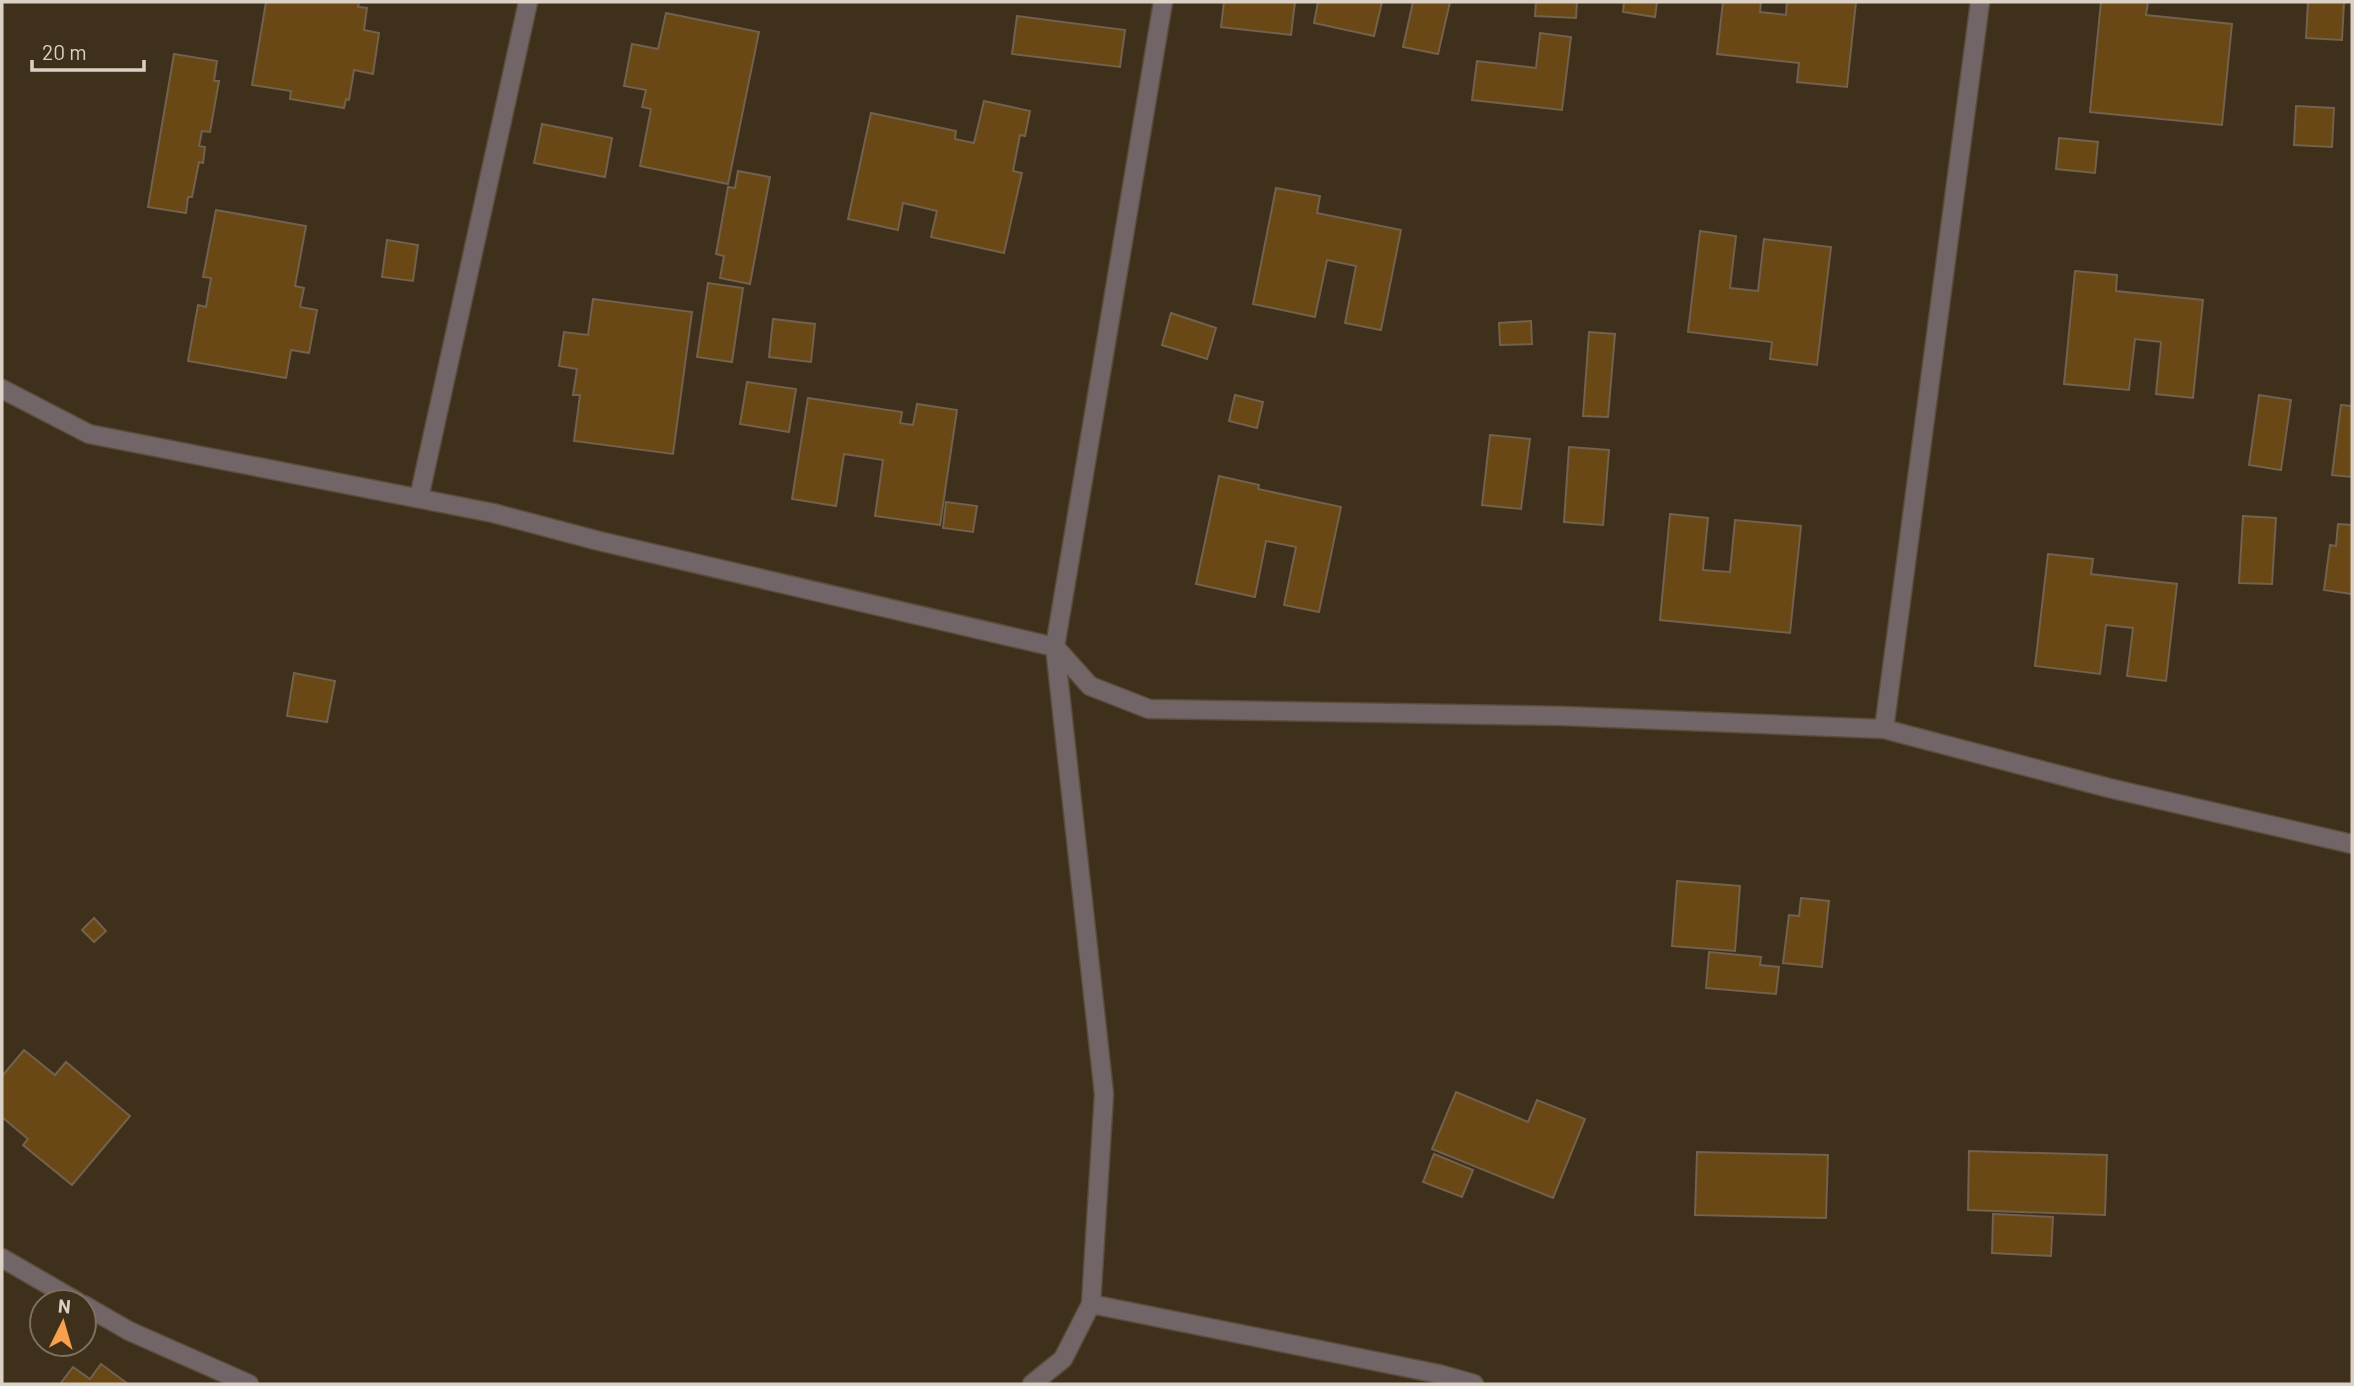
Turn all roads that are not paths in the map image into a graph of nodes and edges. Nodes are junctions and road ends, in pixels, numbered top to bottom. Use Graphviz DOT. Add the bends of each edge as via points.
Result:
graph roads {
  1 [pos="527,2"];
  2 [pos="1163,2"];
  3 [pos="1980,2"];
  4 [pos="2,389"];
  5 [pos="419,498"];
  6 [pos="1055,647"];
  7 [pos="1884,729"];
  8 [pos="2352,844"];
  9 [pos="2,1258"];
  10 [pos="54,1288"];
  11 [pos="1091,1304"];
  12 [pos="98,1313"];
  13 [pos="249,1384"];
  14 [pos="1032,1384"];
  15 [pos="1474,1384"];
  1 -- 5 [label="street"];
  2 -- 6 [label="street"];
  3 -- 7 [label="street"];
  4 -- 5 [label="street" via="89,435"];
  5 -- 6 [label="street"];
  6 -- 7 [label="street" via="1090,686 1149,709 1563,716"];
  6 -- 11 [label="street" via="1104,1094"];
  7 -- 8 [label="street" via="2109,788"];
  9 -- 10 [label="street"];
  11 -- 14 [label="street" via="1063,1359"];
  11 -- 15 [label="street"];
  12 -- 13 [label="street"];
}
